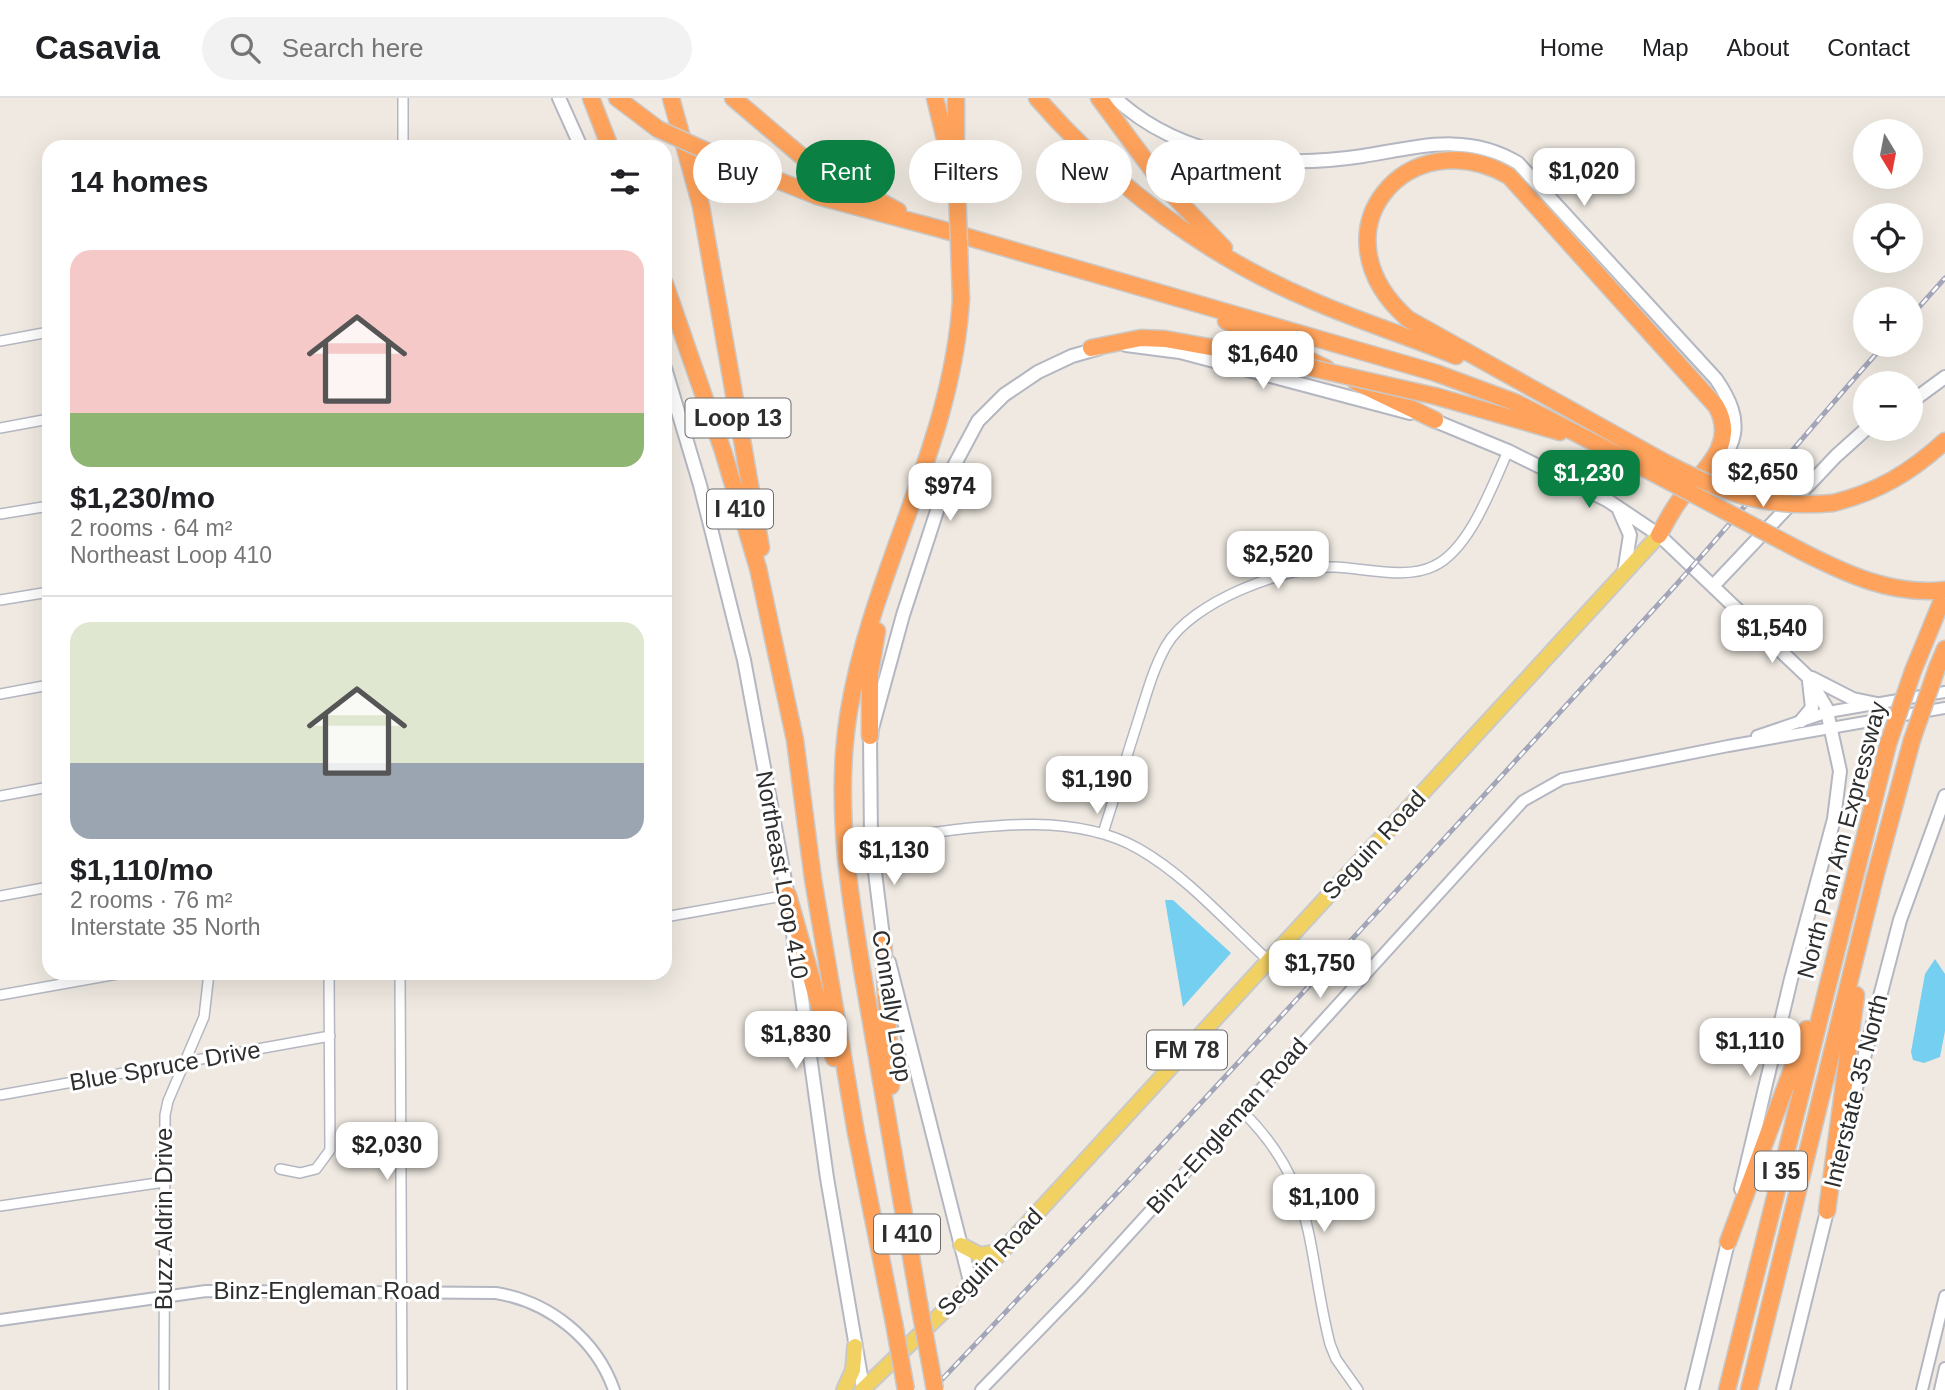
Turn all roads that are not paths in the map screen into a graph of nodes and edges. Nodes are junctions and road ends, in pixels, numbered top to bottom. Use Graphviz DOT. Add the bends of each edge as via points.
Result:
graph roads {
  1 [pos="403,98"];
  2 [pos="559,98"];
  3 [pos="591,98"];
  4 [pos="617,98"];
  5 [pos="671,98"];
  6 [pos="733,98"];
  7 [pos="935,98"];
  8 [pos="956,98"];
  9 [pos="1037,98"];
  10 [pos="1099,98"];
  11 [pos="1115,98"];
  12 [pos="403,140"];
  13 [pos="578,140"];
  14 [pos="607,140"];
  15 [pos="945,140"];
  16 [pos="956,140"];
  17 [pos="958,203"];
  18 [pos="940,229"];
  19 [pos="1252,273"];
  20 [pos="1172,297"];
  21 [pos="672,304"];
  22 [pos="42,333"];
  23 [pos="0,341"];
  24 [pos="1091,348"];
  25 [pos="1945,377"];
  26 [pos="1513,379"];
  27 [pos="672,391"];
  28 [pos="1923,393"];
  29 [pos="42,420"];
  30 [pos="1435,420"];
  31 [pos="0,428"];
  32 [pos="1853,441"];
  33 [pos="1945,441"];
  34 [pos="1608,447"];
  35 [pos="1508,451"];
  36 [pos="1660,468"];
  37 [pos="42,507"];
  38 [pos="1617,507"];
  39 [pos="0,514"];
  40 [pos="1659,535"];
  41 [pos="1624,573"];
  42 [pos="885,581"];
  43 [pos="1714,585"];
  44 [pos="1945,591"];
  45 [pos="42,593"];
  46 [pos="0,600"];
  47 [pos="1945,649"];
  48 [pos="1808,677"];
  49 [pos="42,686"];
  50 [pos="1945,692"];
  51 [pos="0,694"];
  52 [pos="1877,704"];
  53 [pos="1945,708"];
  54 [pos="1828,712"];
  55 [pos="1801,721"];
  56 [pos="1833,729"];
  57 [pos="870,736"];
  58 [pos="795,740"];
  59 [pos="1728,746"];
  60 [pos="1902,774"];
  61 [pos="42,788"];
  62 [pos="0,796"];
  63 [pos="1943,801"];
  64 [pos="1103,833"];
  65 [pos="871,840"];
  66 [pos="42,888"];
  67 [pos="788,895"];
  68 [pos="0,896"];
  69 [pos="672,916"];
  70 [pos="883,939"];
  71 [pos="1835,951"];
  72 [pos="1269,961"];
  73 [pos="84,980"];
  74 [pos="208,980"];
  75 [pos="329,980"];
  76 [pos="400,980"];
  77 [pos="0,995"];
  78 [pos="330,1036"];
  79 [pos="184,1062"];
  80 [pos="0,1095"];
  81 [pos="1242,1111"];
  82 [pos="856,1133"];
  83 [pos="895,1165"];
  84 [pos="280,1169"];
  85 [pos="164,1182"];
  86 [pos="0,1206"];
  87 [pos="1827,1211"];
  88 [pos="1728,1242"];
  89 [pos="961,1245"];
  90 [pos="1003,1250"];
  91 [pos="971,1285"];
  92 [pos="402,1293"];
  93 [pos="1945,1296"];
  94 [pos="164,1297"];
  95 [pos="0,1320"];
  96 [pos="856,1346"];
  97 [pos="1945,1368"];
  98 [pos="985,1388"];
  99 [pos="863,1389"];
  100 [pos="163,1390"];
  101 [pos="402,1390"];
  102 [pos="614,1390"];
  103 [pos="844,1390"];
  104 [pos="906,1390"];
  105 [pos="935,1390"];
  106 [pos="1358,1390"];
  107 [pos="1692,1390"];
  108 [pos="1727,1390"];
  109 [pos="1749,1390"];
  110 [pos="1783,1390"];
  111 [pos="1922,1390"];
  112 [pos="1940,1390"];
  1 -- 12 [label="street"];
  2 -- 13 [label="main road"];
  3 -- 14 [label="highway"];
  4 -- 18 [label="highway, bridge" via="658,129 722,158 817,196"];
  5 -- 58 [label="highway, Loop 13" via="701,206"];
  6 -- 18 [label="highway" via="812,165 902,214"];
  7 -- 15 [label="highway, Connally Loop / I 410"];
  8 -- 16 [label="highway"];
  9 -- 19 [label="highway" via="1120,182"];
  10 -- 19 [label="highway" via="1165,187"];
  11 -- 40 [label="main road" via="1186,142 1251,159 1315,162 1461,143 1501,152 1518,163 1716,379 1734,410 1734,437 1724,460"];
  17 -- 42 [label="highway, Connally Loop / I 410, bridge" via="961,299 946,404"];
  18 -- 20 [label="highway"];
  19 -- 26 [label="highway"];
  20 -- 30 [label="highway"];
  20 -- 34 [label="highway" via="1436,373 1517,403"];
  21 -- 58 [label="highway, I 410" via="754,555"];
  22 -- 23 [label="street"];
  24 -- 30 [label="main road" via="1129,345 1180,352"];
  24 -- 34 [label="highway, bridge" via="1141,338 1165,339 1254,355 1435,396"];
  24 -- 57 [label="main road" via="1038,372 1004,395 978,421 948,477"];
  25 -- 28 [label="main road"];
  26 -- 36 [label="highway"];
  26 -- 40 [label="highway" via="1408,319 1392,305 1372,274 1366,252 1372,212 1415,168 1441,159 1460,159 1492,166 1508,176 1716,406 1724,430 1717,456 1678,503"];
  27 -- 67 [label="main road, Northeast Loop 410" via="744,660"];
  29 -- 31 [label="street"];
  30 -- 35 [label="main road"];
  32 -- 43 [label="main road"];
  33 -- 36 [label="highway, bridge" via="1903,476 1833,503 1762,502"];
  34 -- 36 [label="highway"];
  35 -- 38 [label="main road"];
  35 -- 64 [label="street" via="1474,523 1455,550 1434,566 1406,571 1331,567 1279,575 1238,591 1178,633 1152,677"];
  36 -- 44 [label="highway, bridge" via="1801,551 1866,582"];
  37 -- 39 [label="street"];
  38 -- 40 [label="main road"];
  38 -- 41 [label="main road" via="1630,535"];
  40 -- 41 [label="main road, FM 78"];
  40 -- 43 [label="main road"];
  41 -- 72 [label="main road, Seguin Road / FM 78"];
  42 -- 57 [label="highway" via="870,673"];
  42 -- 83 [label="highway, Connally Loop / I 410" via="856,669 842,780 847,859"];
  43 -- 48 [label="main road"];
  44 -- 71 [label="highway, North Pan Am Expressway / I 35, bridge" via="1888,744"];
  45 -- 46 [label="street"];
  47 -- 60 [label="highway, North Pan Am Expressway / I 35, bridge"];
  48 -- 52 [label="main road" via="1853,699"];
  48 -- 54 [label="main road"];
  48 -- 55 [label="main road" via="1812,707"];
  49 -- 51 [label="street"];
  50 -- 52 [label="street, Binz-Engleman Road"];
  52 -- 54 [label="street, Binz-Engleman Road"];
  53 -- 56 [label="street, Binz-Engleman Road"];
  54 -- 55 [label="street, Binz-Engleman Road"];
  54 -- 56 [label="main road"];
  55 -- 59 [label="street, Binz-Engleman Road"];
  56 -- 59 [label="street, Binz-Engleman Road"];
  56 -- 88 [label="main road" via="1840,771 1834,819"];
  57 -- 65 [label="main road"];
  58 -- 82 [label="highway, I 410" via="813,879"];
  59 -- 81 [label="street, Binz-Engleman Road" via="1562,779 1523,801"];
  60 -- 87 [label="highway" via="1854,1000"];
  60 -- 109 [label="highway, North Pan Am Expressway / I 35"];
  61 -- 62 [label="street"];
  63 -- 87 [label="main road, Interstate 35 North" via="1900,920 1858,1072"];
  64 -- 65 [label="street" via="1042,824"];
  64 -- 72 [label="street" via="1156,860"];
  65 -- 70 [label="main road"];
  66 -- 68 [label="street"];
  67 -- 69 [label="street"];
  67 -- 82 [label="highway"];
  67 -- 96 [label="main road, Northeast Loop 410" via="827,1178"];
  70 -- 83 [label="highway"];
  70 -- 89 [label="main road"];
  71 -- 88 [label="highway"];
  71 -- 108 [label="highway, North Pan Am Expressway / I 35"];
  72 -- 90 [label="main road, Seguin Road / FM 78"];
  73 -- 77 [label="street"];
  74 -- 79 [label="street, Buzz Aldrin Drive" via="204,1017"];
  75 -- 78 [label="street"];
  76 -- 92 [label="street"];
  78 -- 79 [label="street, Blue Spruce Drive"];
  78 -- 84 [label="street" via="330,1150 316,1169"];
  79 -- 80 [label="street, Blue Spruce Drive"];
  79 -- 85 [label="street, Buzz Aldrin Drive" via="165,1115"];
  81 -- 98 [label="street, Binz-Engleman Road"];
  81 -- 106 [label="street" via="1264,1133 1297,1186 1330,1342"];
  82 -- 104 [label="highway, I 410, bridge"];
  83 -- 105 [label="highway, Connally Loop / I 410, bridge"];
  85 -- 86 [label="street"];
  85 -- 94 [label="street, Buzz Aldrin Drive"];
  87 -- 110 [label="main road, Interstate 35 North"];
  88 -- 107 [label="main road"];
  89 -- 90 [label="main road" via="980,1255"];
  89 -- 91 [label="main road"];
  90 -- 91 [label="main road, Seguin Road / FM 78"];
  91 -- 99 [label="main road, Seguin Road / FM 78"];
  92 -- 94 [label="street, Binz-Engleman Road" via="206,1291"];
  92 -- 101 [label="street"];
  92 -- 102 [label="street, Binz-Engleman Road" via="478,1291 523,1299 562,1320 590,1347"];
  93 -- 111 [label="street"];
  94 -- 95 [label="street, Binz-Engleman Road"];
  94 -- 100 [label="street, Buzz Aldrin Drive"];
  96 -- 99 [label="main road, Northeast Loop 410"];
  96 -- 103 [label="main road"];
  97 -- 112 [label="street"];
}
